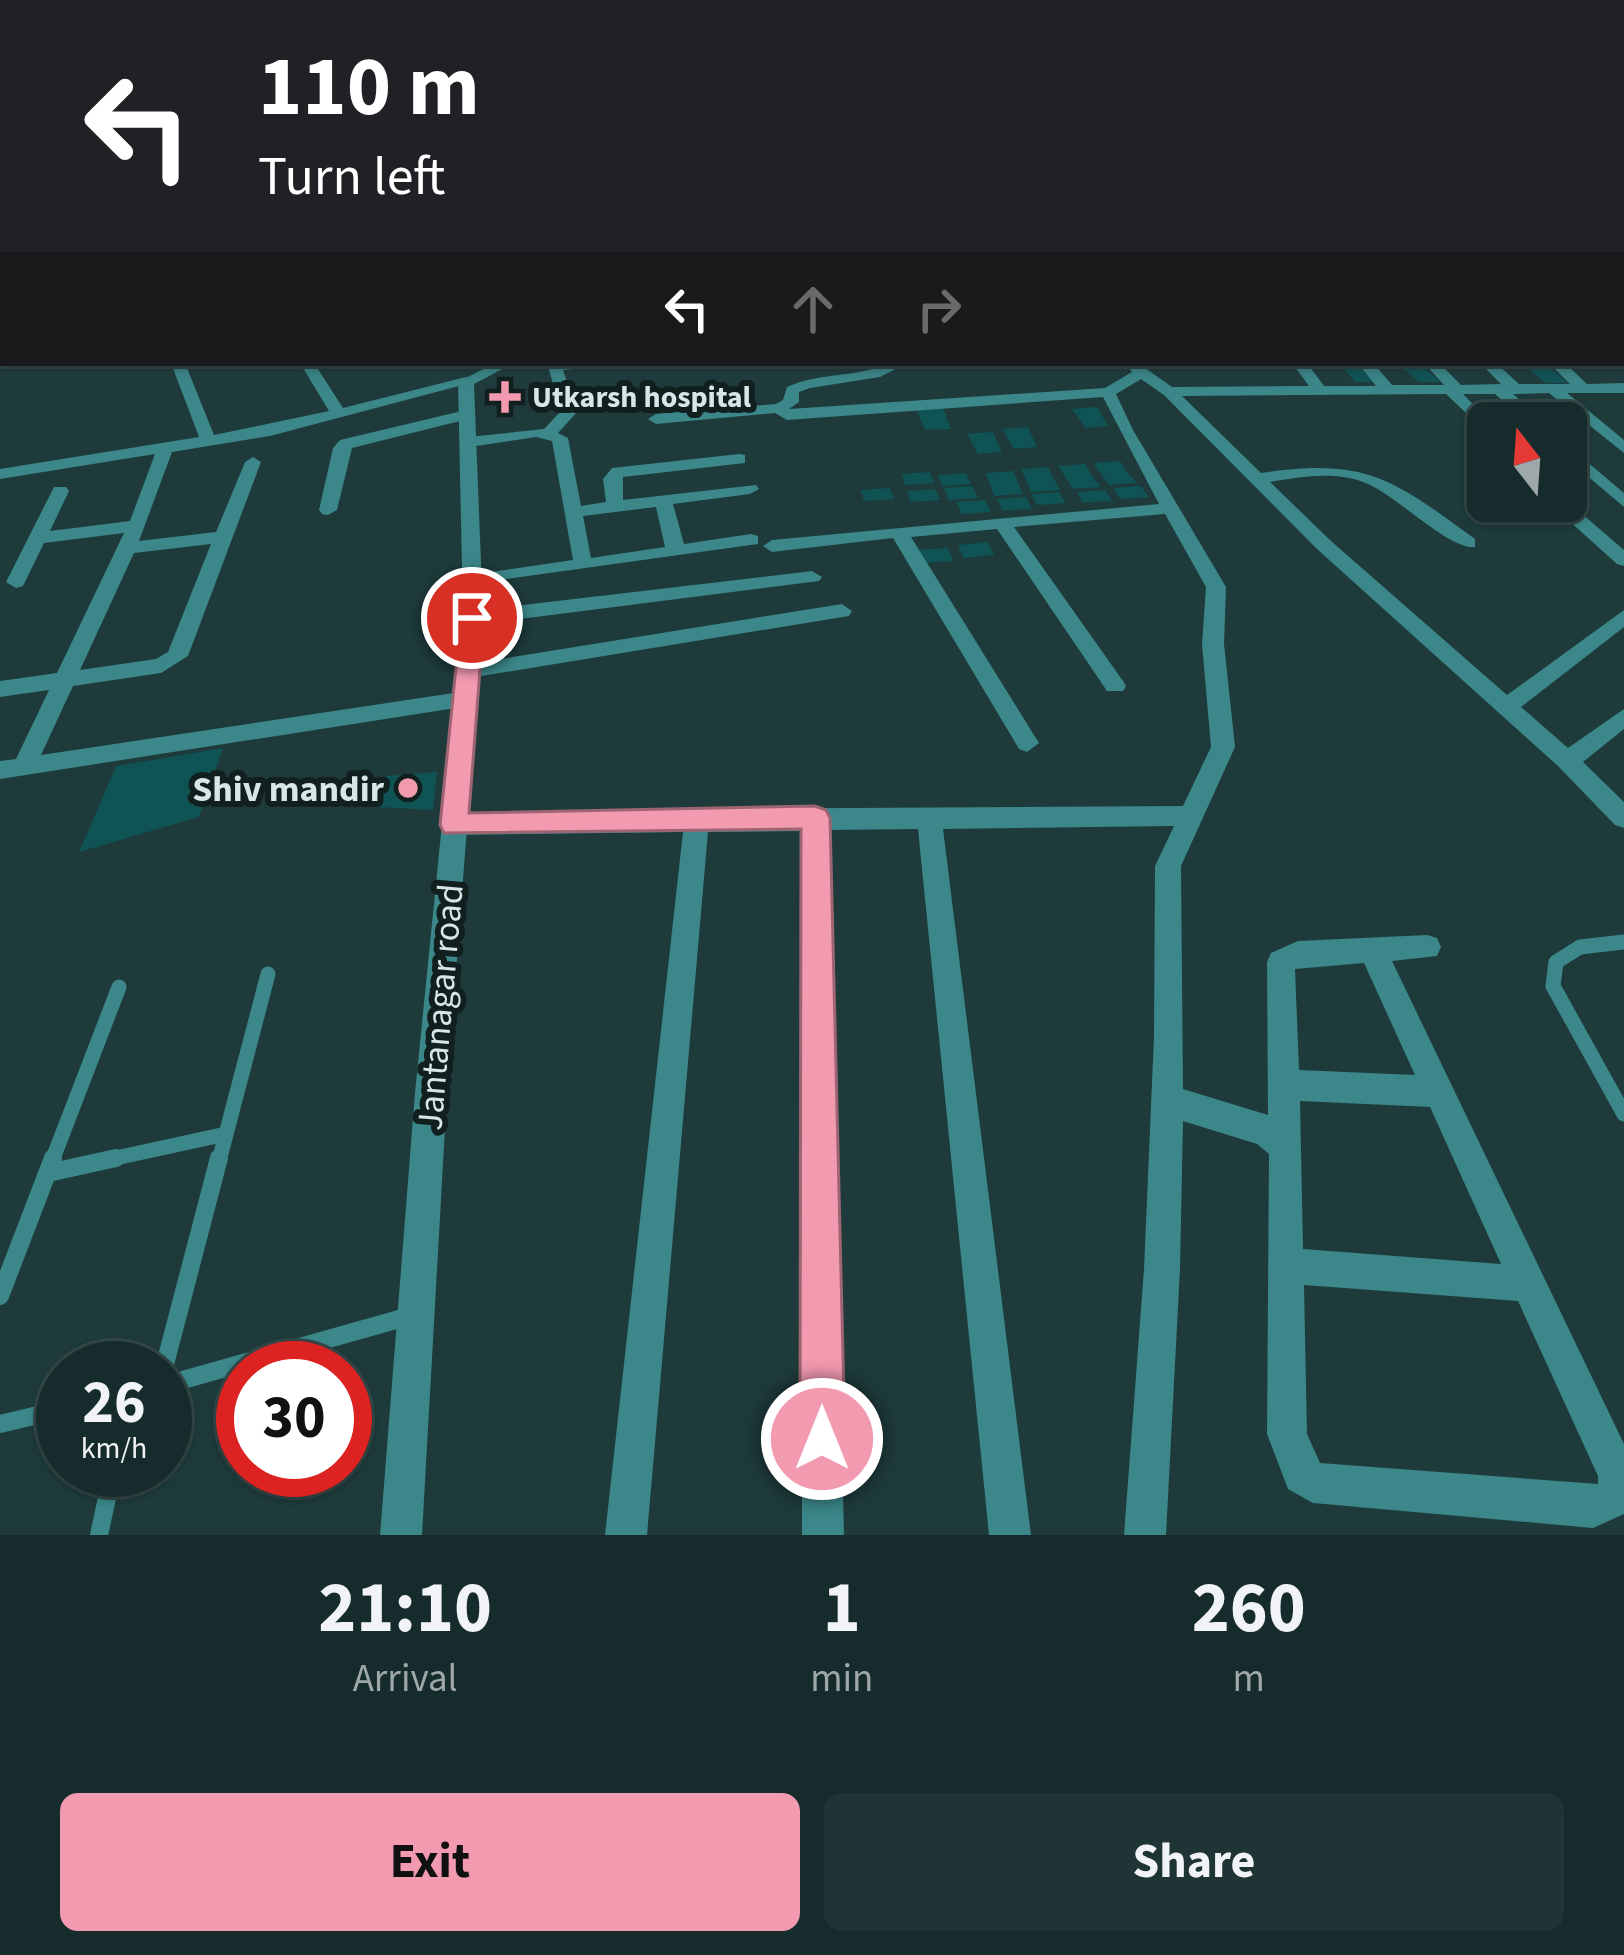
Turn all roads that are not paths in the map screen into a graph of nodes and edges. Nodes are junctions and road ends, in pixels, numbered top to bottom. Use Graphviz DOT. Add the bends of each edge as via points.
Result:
graph roads {
  1 [pos="179,366"];
  2 [pos="309,366"];
  3 [pos="447,366"];
  4 [pos="496,366"];
  5 [pos="555,366"];
  6 [pos="893,366"];
  7 [pos="1301,366"];
  8 [pos="1368,366"];
  9 [pos="1434,366"];
  10 [pos="1488,366"];
  11 [pos="1559,366"];
  12 [pos="1135,368"];
  13 [pos="466,382"];
  14 [pos="1552,388"];
  15 [pos="1583,388"];
  16 [pos="1624,388"];
  17 [pos="1454,389"];
  18 [pos="1507,389"];
  19 [pos="1388,390"];
  20 [pos="1320,391"];
  21 [pos="1108,392"];
  22 [pos="1169,392"];
  23 [pos="1518,402"];
  24 [pos="1467,405"];
  25 [pos="779,407"];
  26 [pos="339,414"];
  27 [pos="466,415"];
  28 [pos="656,419"];
  29 [pos="550,432"];
  30 [pos="208,440"];
  31 [pos="469,442"];
  32 [pos="166,446"];
  33 [pos="1624,448"];
  34 [pos="739,458"];
  35 [pos="253,462"];
  36 [pos="1587,468"];
  37 [pos="0,474"];
  38 [pos="1256,479"];
  39 [pos="750,489"];
  40 [pos="60,491"];
  41 [pos="663,500"];
  42 [pos="1624,502"];
  43 [pos="614,505"];
  44 [pos="1173,508"];
  45 [pos="328,510"];
  46 [pos="574,512"];
  47 [pos="1580,522"];
  48 [pos="1002,523"];
  49 [pos="137,526"];
  50 [pos="899,532"];
  51 [pos="224,537"];
  52 [pos="37,538"];
  53 [pos="1468,543"];
  54 [pos="126,548"];
  55 [pos="676,551"];
  56 [pos="1624,560"];
  57 [pos="584,565"];
  58 [pos="812,577"];
  59 [pos="472,581"];
  60 [pos="16,582"];
  61 [pos="842,611"];
  62 [pos="1624,617"];
  63 [pos="472,618"];
  64 [pos="469,670"];
  65 [pos="62,680"];
  66 [pos="1115,686"];
  67 [pos="0,688"];
  68 [pos="467,699"];
  69 [pos="1504,708"];
  70 [pos="1624,717"];
  71 [pos="1027,742"];
  72 [pos="1567,761"];
  73 [pos="12,768"];
  74 [pos="1191,816"];
  75 [pos="929,817"];
  76 [pos="815,818"];
  77 [pos="1624,818"];
  78 [pos="697,819"];
  79 [pos="454,825"];
  80 [pos="1624,942"];
  81 [pos="1427,947"];
  82 [pos="1372,950"];
  83 [pos="268,974"];
  84 [pos="119,987"];
  85 [pos="1283,1085"];
  86 [pos="1441,1092"];
  87 [pos="1167,1100"];
  88 [pos="1624,1114"];
  89 [pos="226,1134"];
  90 [pos="1285,1147"];
  91 [pos="48,1173"];
  92 [pos="1287,1266"];
  93 [pos="1532,1284"];
  94 [pos="0,1296"];
  95 [pos="417,1314"];
  96 [pos="171,1341"];
  97 [pos="192,1377"];
  98 [pos="36,1415"];
  99 [pos="0,1424"];
  100 [pos="107,1497"];
  101 [pos="99,1535"];
  102 [pos="401,1535"];
  103 [pos="626,1535"];
  104 [pos="824,1535"];
  105 [pos="1010,1535"];
  106 [pos="1145,1535"];
  1 -- 30 [label="street"];
  2 -- 26 [label="street"];
  3 -- 13 [label="street"];
  4 -- 13 [label="street"];
  5 -- 29 [label="street" via="568,412"];
  6 -- 25 [label="street" via="796,386"];
  7 -- 20 [label="street"];
  8 -- 19 [label="street"];
  9 -- 17 [label="street"];
  10 -- 18 [label="street"];
  11 -- 15 [label="street"];
  12 -- 21 [label="street"];
  12 -- 22 [label="street"];
  13 -- 26 [label="street"];
  13 -- 27 [label="street, Jantanagar road"];
  14 -- 15 [label="street"];
  14 -- 18 [label="street"];
  14 -- 33 [label="street"];
  15 -- 16 [label="street"];
  17 -- 18 [label="street"];
  17 -- 19 [label="street"];
  17 -- 24 [label="street"];
  18 -- 23 [label="street"];
  19 -- 20 [label="street"];
  20 -- 22 [label="street"];
  21 -- 25 [label="street" via="787,415"];
  21 -- 44 [label="street"];
  22 -- 38 [label="street"];
  25 -- 28 [label="street"];
  26 -- 30 [label="street"];
  27 -- 31 [label="street, Jantanagar road"];
  27 -- 45 [label="street" via="346,444"];
  29 -- 31 [label="street"];
  29 -- 46 [label="street" via="564,448"];
  30 -- 32 [label="street"];
  31 -- 59 [label="street, Jantanagar road"];
  32 -- 37 [label="street"];
  32 -- 49 [label="street"];
  34 -- 43 [label="street" via="618,472"];
  35 -- 51 [label="street"];
  36 -- 42 [label="street"];
  38 -- 53 [label="street" via="1359,471"];
  38 -- 69 [label="street"];
  39 -- 41 [label="street"];
  40 -- 52 [label="street"];
  41 -- 43 [label="street"];
  41 -- 55 [label="street"];
  43 -- 46 [label="street"];
  44 -- 48 [label="street"];
  44 -- 74 [label="street" via="1216,587 1223,747"];
  46 -- 57 [label="street"];
  47 -- 56 [label="street"];
  48 -- 50 [label="street"];
  48 -- 66 [label="street"];
  49 -- 52 [label="street"];
  49 -- 54 [label="street"];
  50 -- 55 [label="street"];
  50 -- 71 [label="street"];
  51 -- 54 [label="street"];
  51 -- 65 [label="street" via="176,656 160,666"];
  52 -- 60 [label="street"];
  54 -- 65 [label="street"];
  55 -- 57 [label="street"];
  57 -- 59 [label="street"];
  58 -- 63 [label="street"];
  59 -- 63 [label="street, Jantanagar road"];
  61 -- 64 [label="street"];
  62 -- 69 [label="street"];
  63 -- 64 [label="street, Jantanagar road"];
  64 -- 68 [label="street, Jantanagar road"];
  65 -- 67 [label="street"];
  65 -- 73 [label="street"];
  68 -- 73 [label="street"];
  68 -- 79 [label="street, Jantanagar road"];
  69 -- 72 [label="street"];
  70 -- 72 [label="street"];
  72 -- 77 [label="street"];
  74 -- 75 [label="street"];
  74 -- 87 [label="street" via="1168,866"];
  75 -- 76 [label="street"];
  75 -- 105 [label="street"];
  76 -- 78 [label="street"];
  76 -- 104 [label="street"];
  78 -- 79 [label="street"];
  78 -- 103 [label="street"];
  79 -- 95 [label="street, Jantanagar road"];
  80 -- 88 [label="lane" via="1580,947 1556,962 1553,986"];
  81 -- 82 [label="street"];
  82 -- 85 [label="street" via="1281,962"];
  82 -- 86 [label="street"];
  83 -- 89 [label="lane"];
  84 -- 91 [label="lane"];
  85 -- 86 [label="street"];
  85 -- 90 [label="street"];
  86 -- 93 [label="street"];
  87 -- 90 [label="street" via="1267,1131"];
  87 -- 106 [label="street"];
  89 -- 91 [label="lane"];
  89 -- 96 [label="lane"];
  90 -- 92 [label="street"];
  91 -- 94 [label="lane"];
  92 -- 93 [label="street"];
  92 -- 93 [label="street" via="1287,1434 1313,1484 1608,1504 1618,1496 1618,1475"];
  95 -- 97 [label="lane"];
  95 -- 102 [label="street, Jantanagar road"];
  98 -- 99 [label="lane"];
  100 -- 101 [label="lane"];
}
